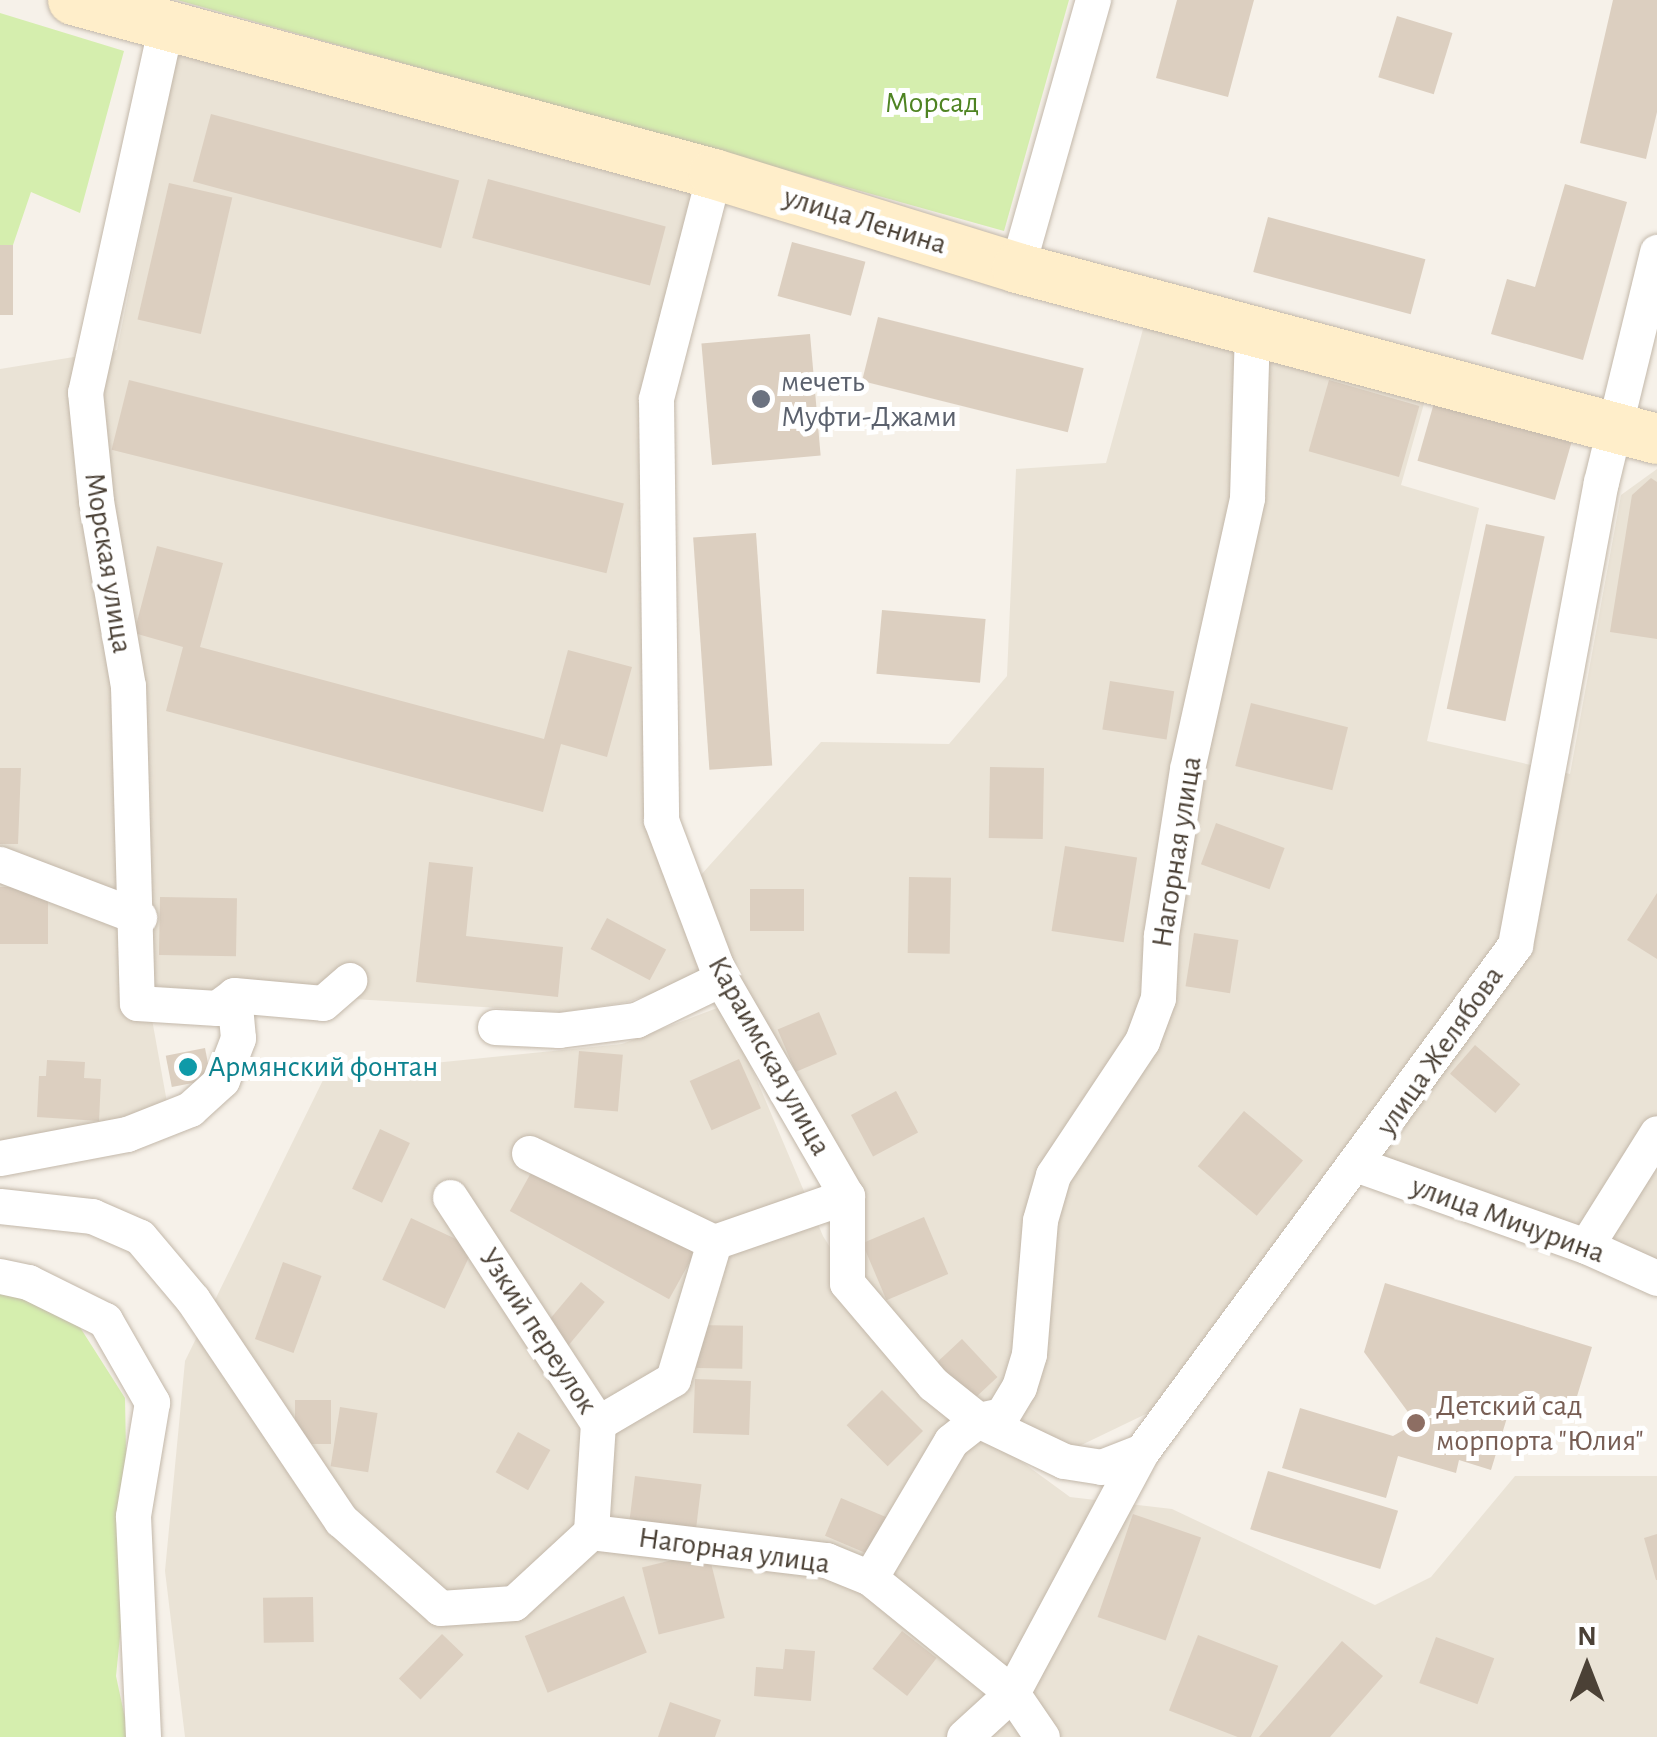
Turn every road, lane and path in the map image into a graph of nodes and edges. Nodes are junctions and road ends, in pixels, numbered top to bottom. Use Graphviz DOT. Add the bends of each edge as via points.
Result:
graph roads {
  1 [pos="73,0"];
  2 [pos="1093,0"];
  3 [pos="165,29"];
  4 [pos="714,174"];
  5 [pos="1657,252"];
  6 [pos="1017,268"];
  7 [pos="1252,330"];
  8 [pos="1638,432"];
  9 [pos="0,864"];
  10 [pos="139,918"];
  11 [pos="721,979"];
  12 [pos="349,980"];
  13 [pos="234,994"];
  14 [pos="494,1027"];
  15 [pos="1657,1133"];
  16 [pos="529,1152"];
  17 [pos="0,1158"];
  18 [pos="1358,1166"];
  19 [pos="848,1196"];
  20 [pos="450,1197"];
  21 [pos="0,1206"];
  22 [pos="714,1242"];
  23 [pos="1586,1246"];
  24 [pos="0,1276"];
  25 [pos="1657,1278"];
  26 [pos="978,1420"];
  27 [pos="598,1423"];
  28 [pos="1142,1451"];
  29 [pos="591,1532"];
  30 [pos="870,1578"];
  31 [pos="1012,1692"];
  32 [pos="143,1737"];
  33 [pos="964,1737"];
  34 [pos="1042,1737"];
  1 -- 3 [label="main road, улица Ленина"];
  2 -- 6 [label="street"];
  3 -- 4 [label="main road, улица Ленина"];
  3 -- 10 [label="street, Морская улица" via="86,392 96,502 128,686"];
  4 -- 6 [label="main road, улица Ленина"];
  4 -- 11 [label="street, Караимская улица" via="656,399 661,820"];
  5 -- 8 [label="street, улица Желябова"];
  6 -- 7 [label="main road, улица Ленина"];
  7 -- 8 [label="main road, улица Ленина"];
  7 -- 26 [label="street, Нагорная улица" via="1247,498 1187,770 1158,998 1142,1041 1054,1175 1040,1220 1029,1354 1002,1415"];
  8 -- 18 [label="street, улица Желябова" via="1601,482 1515,945"];
  9 -- 10 [label="street"];
  10 -- 13 [label="street, Морская улица" via="136,1004 217,1008"];
  11 -- 14 [label="street" via="636,1020 559,1030"];
  11 -- 19 [label="street, Караимская улица"];
  12 -- 13 [label="street" via="323,1004"];
  13 -- 17 [label="street" via="233,1052 222,1080 190,1109 128,1134"];
  15 -- 23 [label="street"];
  16 -- 22 [label="street"];
  18 -- 23 [label="street, улица Мичурина"];
  18 -- 28 [label="street, улица Желябова"];
  19 -- 22 [label="street"];
  19 -- 26 [label="street" via="847,1283 934,1384"];
  20 -- 27 [label="street, Узкий переулок"];
  21 -- 29 [label="street" via="92,1216 140,1237 193,1300 340,1520 440,1608 514,1603"];
  22 -- 27 [label="street" via="673,1379"];
  23 -- 25 [label="street, улица Мичурина"];
  24 -- 32 [label="street" via="28,1282 105,1320 152,1402 133,1516"];
  26 -- 28 [label="street" via="1064,1461 1101,1467"];
  26 -- 30 [label="street, Нагорная улица" via="951,1441"];
  27 -- 29 [label="street, Узкий переулок"];
  28 -- 31 [label="street, улица Желябова"];
  29 -- 30 [label="street, Нагорная улица" via="826,1560"];
  30 -- 31 [label="street"];
  31 -- 33 [label="street, улица Желябова"];
  31 -- 34 [label="street"];
}
